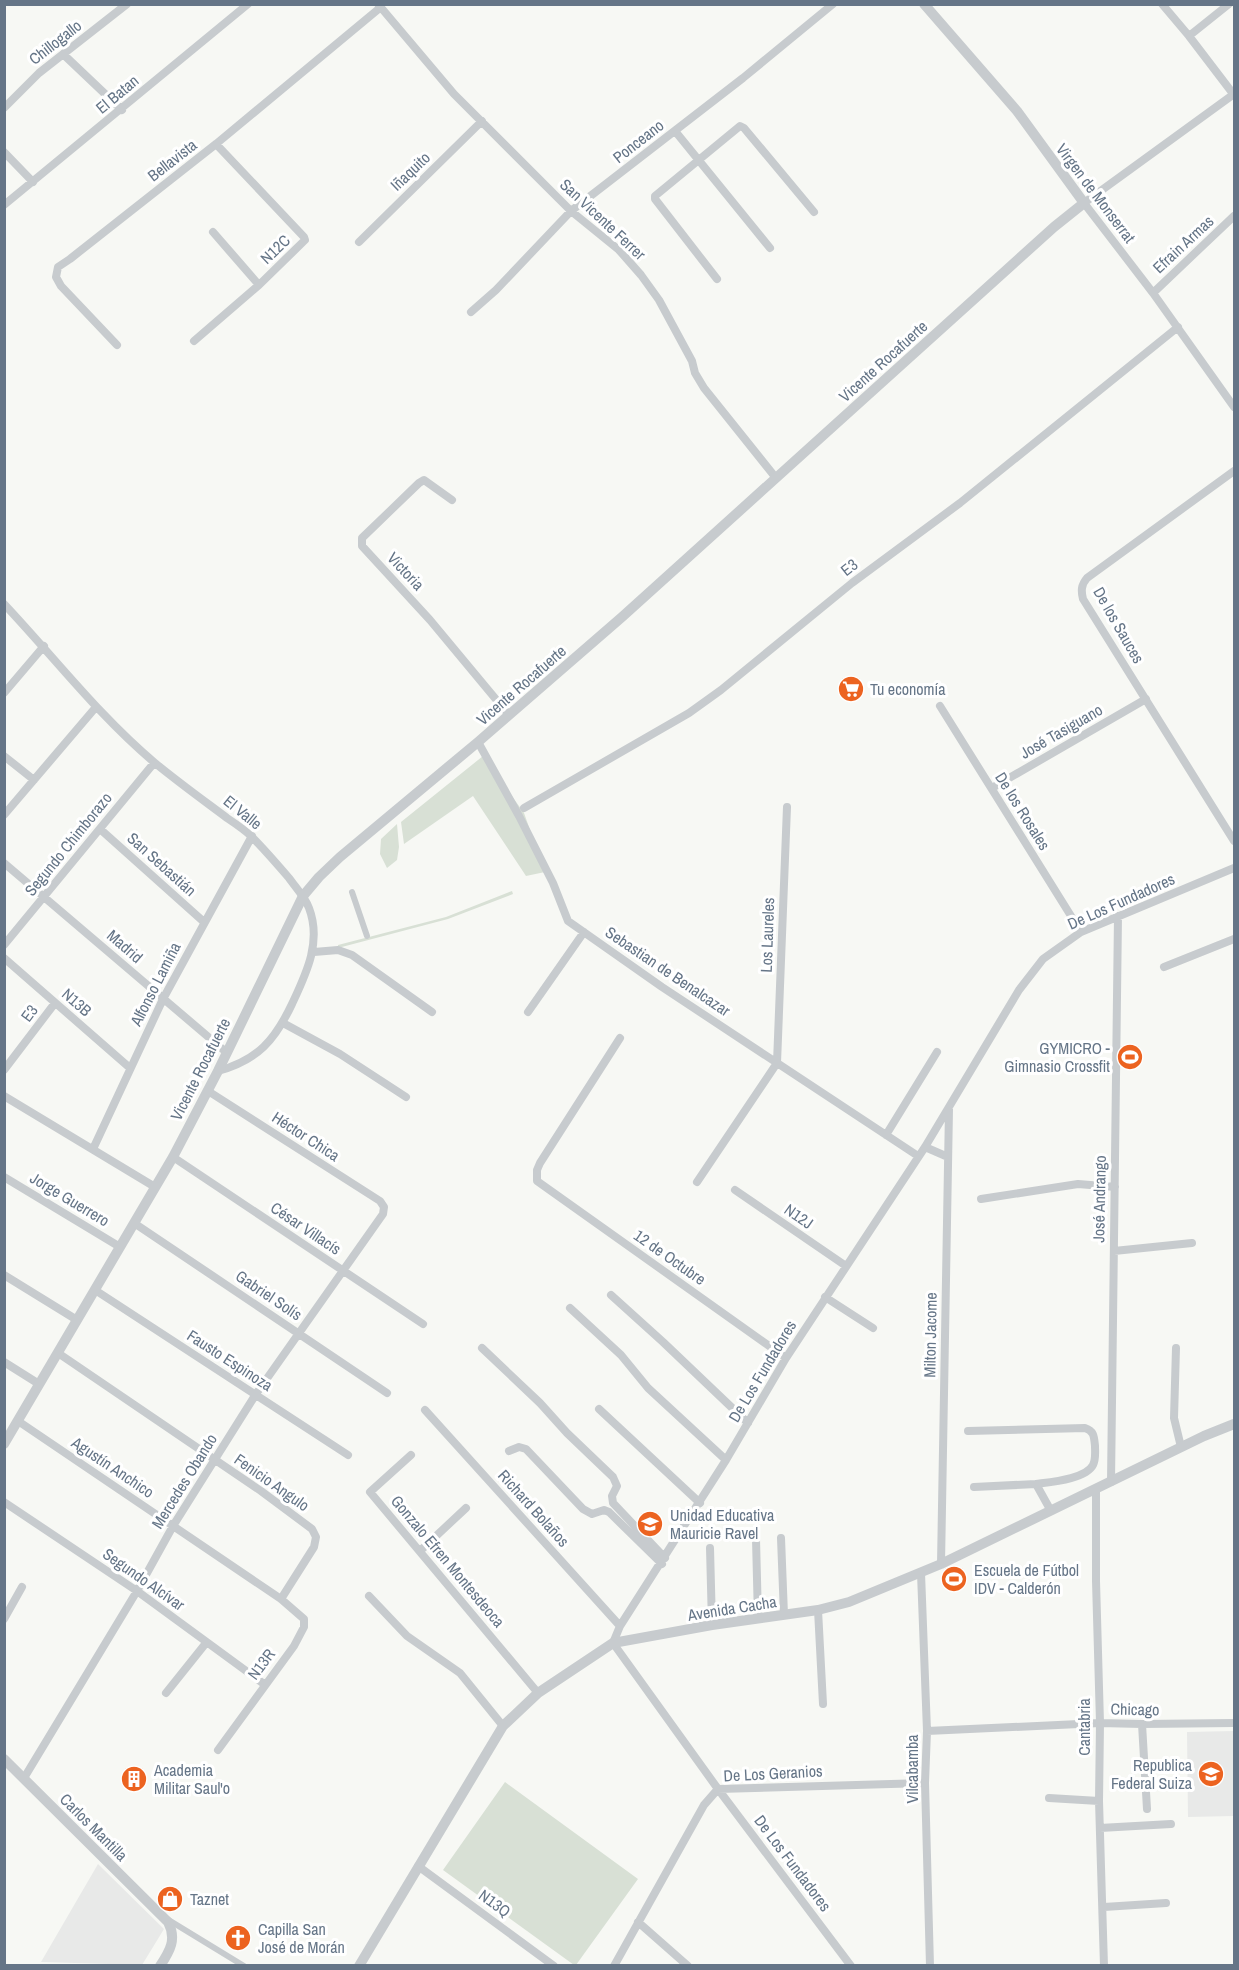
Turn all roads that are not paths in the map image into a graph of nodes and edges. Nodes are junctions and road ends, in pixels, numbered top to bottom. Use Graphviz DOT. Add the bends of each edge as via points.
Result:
graph roads {
  1 [pos="248,4"];
  2 [pos="833,4"];
  3 [pos="924,4"];
  4 [pos="1162,4"];
  5 [pos="1229,4"];
  6 [pos="123,6"];
  7 [pos="380,6"];
  8 [pos="1189,36"];
  9 [pos="63,54"];
  10 [pos="1234,94"];
  11 [pos="4,108"];
  12 [pos="122,110"];
  13 [pos="482,121"];
  14 [pos="675,131"];
  15 [pos="216,144"];
  16 [pos="4,152"];
  17 [pos="698,160"];
  18 [pos="33,182"];
  19 [pos="1084,203"];
  20 [pos="4,205"];
  21 [pos="571,211"];
  22 [pos="814,212"];
  23 [pos="1234,216"];
  24 [pos="213,232"];
  25 [pos="359,242"];
  26 [pos="770,248"];
  27 [pos="717,279"];
  28 [pos="259,285"];
  29 [pos="1153,293"];
  30 [pos="471,312"];
  31 [pos="1178,327"];
  32 [pos="195,341"];
  33 [pos="117,345"];
  34 [pos="1234,407"];
  35 [pos="1234,471"];
  36 [pos="776,478"];
  37 [pos="452,500"];
  38 [pos="4,604"];
  39 [pos="44,646"];
  40 [pos="4,693"];
  41 [pos="1146,699"];
  42 [pos="940,706"];
  43 [pos="96,707"];
  44 [pos="509,715"];
  45 [pos="478,742"];
  46 [pos="4,756"];
  47 [pos="154,763"];
  48 [pos="34,780"];
  49 [pos="992,789"];
  50 [pos="788,807"];
  51 [pos="524,808"];
  52 [pos="4,815"];
  53 [pos="100,829"];
  54 [pos="252,836"];
  55 [pos="1234,841"];
  56 [pos="4,863"];
  57 [pos="1234,868"];
  58 [pos="352,892"];
  59 [pos="303,896"];
  60 [pos="44,897"];
  61 [pos="1118,916"];
  62 [pos="204,922"];
  63 [pos="584,932"];
  64 [pos="1081,932"];
  65 [pos="367,936"];
  66 [pos="1234,939"];
  67 [pos="4,945"];
  68 [pos="314,952"];
  69 [pos="4,958"];
  70 [pos="1164,967"];
  71 [pos="163,999"];
  72 [pos="55,1003"];
  73 [pos="432,1012"];
  74 [pos="528,1012"];
  75 [pos="283,1023"];
  76 [pos="620,1038"];
  77 [pos="937,1052"];
  78 [pos="226,1053"];
  79 [pos="777,1064"];
  80 [pos="130,1068"];
  81 [pos="4,1070"];
  82 [pos="218,1071"];
  83 [pos="208,1091"];
  84 [pos="4,1096"];
  85 [pos="406,1096"];
  86 [pos="949,1107"];
  87 [pos="886,1135"];
  88 [pos="925,1147"];
  89 [pos="93,1149"];
  90 [pos="918,1156"];
  91 [pos="173,1157"];
  92 [pos="948,1157"];
  93 [pos="4,1177"];
  94 [pos="697,1182"];
  95 [pos="155,1187"];
  96 [pos="1115,1187"];
  97 [pos="735,1190"];
  98 [pos="981,1199"];
  99 [pos="384,1210"];
  100 [pos="134,1223"];
  101 [pos="1192,1243"];
  102 [pos="120,1247"];
  103 [pos="1113,1251"];
  104 [pos="846,1266"];
  105 [pos="344,1271"];
  106 [pos="4,1275"];
  107 [pos="95,1290"];
  108 [pos="611,1295"];
  109 [pos="825,1297"];
  110 [pos="570,1308"];
  111 [pos="77,1320"];
  112 [pos="423,1324"];
  113 [pos="873,1328"];
  114 [pos="298,1333"];
  115 [pos="482,1348"];
  116 [pos="1176,1348"];
  117 [pos="58,1353"];
  118 [pos="786,1358"];
  119 [pos="4,1362"];
  120 [pos="39,1384"];
  121 [pos="387,1393"];
  122 [pos="256,1394"];
  123 [pos="599,1408"];
  124 [pos="425,1410"];
  125 [pos="18,1421"];
  126 [pos="748,1423"];
  127 [pos="1234,1424"];
  128 [pos="968,1431"];
  129 [pos="4,1444"];
  130 [pos="1181,1447"];
  131 [pos="509,1451"];
  132 [pos="348,1455"];
  133 [pos="411,1455"];
  134 [pos="214,1460"];
  135 [pos="726,1460"];
  136 [pos="1111,1482"];
  137 [pos="1036,1484"];
  138 [pos="974,1487"];
  139 [pos="1096,1489"];
  140 [pos="4,1502"];
  141 [pos="699,1503"];
  142 [pos="466,1508"];
  143 [pos="1051,1511"];
  144 [pos="173,1526"];
  145 [pos="781,1538"];
  146 [pos="756,1539"];
  147 [pos="710,1548"];
  148 [pos="420,1551"];
  149 [pos="663,1561"];
  150 [pos="941,1564"];
  151 [pos="921,1573"];
  152 [pos="22,1587"];
  153 [pos="137,1591"];
  154 [pos="369,1596"];
  155 [pos="281,1599"];
  156 [pos="818,1610"];
  157 [pos="784,1615"];
  158 [pos="4,1619"];
  159 [pos="758,1619"];
  160 [pos="712,1625"];
  161 [pos="620,1626"];
  162 [pos="206,1643"];
  163 [pos="613,1643"];
  164 [pos="264,1684"];
  165 [pos="166,1693"];
  166 [pos="538,1693"];
  167 [pos="823,1704"];
  168 [pos="1100,1723"];
  169 [pos="1234,1723"];
  170 [pos="1142,1724"];
  171 [pos="502,1726"];
  172 [pos="927,1731"];
  173 [pos="218,1750"];
  174 [pos="4,1759"];
  175 [pos="24,1778"];
  176 [pos="926,1783"];
  177 [pos="718,1789"];
  178 [pos="1049,1798"];
  179 [pos="1099,1801"];
  180 [pos="1147,1809"];
  181 [pos="1171,1824"];
  182 [pos="1100,1828"];
  183 [pos="418,1866"];
  184 [pos="1166,1903"];
  185 [pos="1104,1907"];
  186 [pos="163,1917"];
  187 [pos="638,1922"];
  188 [pos="160,1965"];
  189 [pos="243,1965"];
  190 [pos="359,1965"];
  191 [pos="554,1965"];
  192 [pos="614,1965"];
  193 [pos="687,1965"];
  194 [pos="851,1965"];
  195 [pos="930,1965"];
  196 [pos="1104,1965"];
  1 -- 12 [label="street, El Batan"];
  2 -- 14 [label="street, Ponceano"];
  3 -- 19 [label="street, Virgen de Monserrat" via="1017,111"];
  4 -- 8 [label="street"];
  5 -- 8 [label="street"];
  6 -- 9 [label="street, Chillogallo"];
  7 -- 13 [label="street, San Vicente Ferrer" via="454,94"];
  7 -- 15 [label="street, Bellavista"];
  8 -- 10 [label="street"];
  9 -- 11 [label="street, Chillogallo"];
  9 -- 12 [label="street"];
  10 -- 19 [label="street, Vicente Rocafuerte"];
  12 -- 18 [label="street, El Batan"];
  13 -- 21 [label="street, San Vicente Ferrer"];
  13 -- 25 [label="street, Iñaquito"];
  14 -- 17 [label="street"];
  14 -- 21 [label="street, Ponceano"];
  15 -- 28 [label="street, N12C" via="304,237 303,243"];
  15 -- 33 [label="street, Bellavista" via="56,270 62,286"];
  16 -- 18 [label="street"];
  17 -- 22 [label="street" via="740,126"];
  17 -- 26 [label="street"];
  17 -- 27 [label="street" via="655,200"];
  18 -- 20 [label="street, El Batan"];
  19 -- 29 [label="street, Virgen de Monserrat"];
  19 -- 36 [label="street, Vicente Rocafuerte"];
  21 -- 30 [label="street, Ponceano"];
  21 -- 36 [label="street, San Vicente Ferrer" via="619,250 641,275 659,300 704,388"];
  23 -- 29 [label="street, Efrain Armas"];
  24 -- 28 [label="street"];
  28 -- 32 [label="street, N12C"];
  29 -- 31 [label="street, Virgen de Monserrat"];
  31 -- 34 [label="street, Virgen de Monserrat"];
  31 -- 51 [label="street, E3" via="721,690 689,713"];
  35 -- 41 [label="street, De los Sauces" via="1083,582 1083,599"];
  36 -- 44 [label="street, Vicente Rocafuerte"];
  37 -- 44 [label="street, Victoria" via="427,481 419,483 362,538 362,546"];
  38 -- 39 [label="street, El Valle"];
  39 -- 40 [label="street"];
  39 -- 43 [label="street, El Valle"];
  41 -- 49 [label="street, José Tasiguano"];
  41 -- 55 [label="street, De los Sauces"];
  42 -- 49 [label="street, De los Rosales"];
  43 -- 47 [label="street, El Valle"];
  43 -- 48 [label="street"];
  44 -- 45 [label="street, Vicente Rocafuerte"];
  45 -- 59 [label="street, Vicente Rocafuerte" via="340,856"];
  45 -- 63 [label="street, Sebastian de Benalcazar" via="519,816 568,921"];
  46 -- 48 [label="street"];
  47 -- 53 [label="street, Segundo Chimborazo"];
  47 -- 54 [label="street, El Valle"];
  48 -- 52 [label="street"];
  49 -- 64 [label="street, De los Rosales"];
  50 -- 79 [label="street, Los Laureles"];
  53 -- 60 [label="street, Segundo Chimborazo"];
  53 -- 62 [label="street, San Sebastián"];
  54 -- 59 [label="street, El Valle"];
  54 -- 62 [label="street, Alfonso Lamiña"];
  56 -- 60 [label="street, Madrid"];
  57 -- 61 [label="street, De Los Fundadores"];
  58 -- 65 [label="street"];
  59 -- 68 [label="street, El Valle" via="311,914"];
  59 -- 78 [label="street, Vicente Rocafuerte"];
  60 -- 67 [label="street, Segundo Chimborazo"];
  60 -- 71 [label="street, Madrid"];
  61 -- 64 [label="street, De Los Fundadores"];
  61 -- 96 [label="street, José Andrango"];
  62 -- 71 [label="street, Alfonso Lamiña"];
  63 -- 74 [label="street"];
  63 -- 79 [label="street, Sebastian de Benalcazar"];
  64 -- 86 [label="street, De Los Fundadores" via="1050,952 1035,968"];
  66 -- 70 [label="street"];
  68 -- 73 [label="street" via="338,950 352,955"];
  68 -- 75 [label="street, El Valle"];
  69 -- 72 [label="street, N13B"];
  71 -- 78 [label="street, Madrid"];
  71 -- 80 [label="street, Alfonso Lamiña"];
  72 -- 80 [label="street, N13B"];
  72 -- 81 [label="street, E3"];
  75 -- 82 [label="street, El Valle" via="256,1055"];
  75 -- 85 [label="street"];
  76 -- 118 [label="street, 12 de Octubre" via="540,1163 537,1181"];
  77 -- 87 [label="street"];
  78 -- 82 [label="street, Vicente Rocafuerte"];
  79 -- 87 [label="street, Sebastian de Benalcazar"];
  79 -- 94 [label="street"];
  80 -- 89 [label="street, Alfonso Lamiña"];
  82 -- 83 [label="street, Vicente Rocafuerte"];
  83 -- 91 [label="street, Vicente Rocafuerte"];
  83 -- 99 [label="street, Héctor Chica" via="380,1201"];
  84 -- 89 [label="street"];
  86 -- 88 [label="street, De Los Fundadores"];
  86 -- 92 [label="street, Milton Jacome"];
  87 -- 90 [label="street, Sebastian de Benalcazar"];
  88 -- 90 [label="street, De Los Fundadores"];
  88 -- 92 [label="street"];
  89 -- 95 [label="street"];
  90 -- 104 [label="street, De Los Fundadores"];
  91 -- 95 [label="street, Vicente Rocafuerte"];
  91 -- 105 [label="street, César Villacís"];
  92 -- 150 [label="street, Milton Jacome"];
  93 -- 102 [label="street, Jorge Guerrero"];
  95 -- 100 [label="street, Vicente Rocafuerte"];
  96 -- 98 [label="street" via="1078,1184"];
  96 -- 103 [label="street, José Andrango"];
  97 -- 104 [label="street, N12J"];
  99 -- 105 [label="street, Mercedes Obando"];
  100 -- 102 [label="street, Vicente Rocafuerte"];
  100 -- 114 [label="street, Gabriel Solís"];
  101 -- 103 [label="street"];
  102 -- 107 [label="street, Vicente Rocafuerte"];
  103 -- 136 [label="street, José Andrango"];
  104 -- 109 [label="street, De Los Fundadores"];
  105 -- 112 [label="street, César Villacís"];
  105 -- 114 [label="street, Mercedes Obando"];
  106 -- 111 [label="street"];
  107 -- 111 [label="street, Vicente Rocafuerte"];
  107 -- 122 [label="street, Fausto Espinoza"];
  108 -- 126 [label="street"];
  109 -- 113 [label="street"];
  109 -- 118 [label="street, De Los Fundadores"];
  110 -- 135 [label="street"];
  111 -- 117 [label="street, Vicente Rocafuerte"];
  114 -- 121 [label="street, Gabriel Solís"];
  114 -- 122 [label="street, Mercedes Obando"];
  115 -- 149 [label="street" via="613,1477 617,1486 613,1503"];
  116 -- 130 [label="street" via="1174,1418"];
  117 -- 120 [label="street, Vicente Rocafuerte"];
  117 -- 134 [label="street, Fenicio Angulo"];
  118 -- 126 [label="street, De Los Fundadores"];
  119 -- 120 [label="street"];
  120 -- 125 [label="street, Vicente Rocafuerte"];
  122 -- 132 [label="street, Fausto Espinoza"];
  122 -- 134 [label="street, Mercedes Obando"];
  123 -- 141 [label="street"];
  124 -- 161 [label="street, Richard Bolaños"];
  125 -- 129 [label="street, Vicente Rocafuerte"];
  125 -- 144 [label="street, Agustín Anchico"];
  126 -- 135 [label="street, De Los Fundadores"];
  127 -- 130 [label="street, Avenida Cacha"];
  128 -- 137 [label="street" via="1091,1430 1096,1458 1093,1467 1063,1480"];
  130 -- 136 [label="street, Avenida Cacha"];
  131 -- 149 [label="street" via="526,1449 583,1509 592,1514 609,1512"];
  133 -- 148 [label="street, Gonzalo Efren Montesdeoca" via="370,1492"];
  134 -- 144 [label="street, Mercedes Obando"];
  134 -- 155 [label="street, Fenicio Angulo" via="316,1534 314,1547"];
  135 -- 141 [label="street, De Los Fundadores"];
  136 -- 139 [label="street, Avenida Cacha"];
  137 -- 138 [label="street"];
  137 -- 143 [label="street"];
  139 -- 143 [label="street, Avenida Cacha"];
  139 -- 168 [label="street, Cantabria"];
  140 -- 153 [label="street, Segundo Alcívar"];
  141 -- 149 [label="street, De Los Fundadores"];
  142 -- 148 [label="street"];
  143 -- 150 [label="street, Avenida Cacha"];
  144 -- 153 [label="street, Mercedes Obando"];
  144 -- 155 [label="street, Agustín Anchico"];
  145 -- 157 [label="street"];
  146 -- 159 [label="street"];
  147 -- 160 [label="street"];
  148 -- 166 [label="street, Gonzalo Efren Montesdeoca"];
  149 -- 161 [label="street, De Los Fundadores"];
  150 -- 151 [label="street, Avenida Cacha"];
  151 -- 156 [label="street, Avenida Cacha"];
  151 -- 172 [label="street, Vilcabamba"];
  152 -- 158 [label="street"];
  153 -- 162 [label="street, Segundo Alcívar"];
  153 -- 175 [label="street, Mercedes Obando"];
  154 -- 171 [label="street" via="407,1636 460,1673"];
  155 -- 164 [label="street, N13R" via="302,1616 304,1624 294,1646"];
  156 -- 157 [label="street, Avenida Cacha"];
  156 -- 167 [label="street"];
  157 -- 159 [label="street, Avenida Cacha"];
  159 -- 160 [label="street, Avenida Cacha"];
  160 -- 163 [label="street, Avenida Cacha"];
  161 -- 163 [label="street, De Los Fundadores"];
  162 -- 164 [label="street, Segundo Alcívar"];
  162 -- 165 [label="street"];
  163 -- 166 [label="street, Avenida Cacha"];
  163 -- 177 [label="street, De Los Fundadores"];
  164 -- 173 [label="street, N13R"];
  166 -- 171 [label="street, Avenida Cacha"];
  168 -- 170 [label="street, Chicago"];
  168 -- 172 [label="street, Chicago"];
  168 -- 179 [label="street, Cantabria"];
  169 -- 170 [label="street, Chicago"];
  170 -- 180 [label="street"];
  171 -- 183 [label="street, Avenida Cacha"];
  172 -- 176 [label="street, Vilcabamba"];
  174 -- 175 [label="street, Carlos Mantilla"];
  175 -- 186 [label="street, Carlos Mantilla"];
  176 -- 177 [label="street, De Los Geranios"];
  176 -- 195 [label="street, Vilcabamba"];
  177 -- 187 [label="street, De Los Geranios" via="704,1806"];
  177 -- 194 [label="street, De Los Fundadores"];
  178 -- 179 [label="street"];
  179 -- 182 [label="street, Cantabria"];
  181 -- 182 [label="street"];
  182 -- 185 [label="street, Cantabria"];
  183 -- 190 [label="street, Avenida Cacha"];
  183 -- 191 [label="street, N13Q"];
  184 -- 185 [label="street"];
  185 -- 196 [label="street, Cantabria"];
  186 -- 188 [label="street" via="171,1928 173,1945"];
  186 -- 189 [label="street"];
  187 -- 192 [label="street, De Los Geranios"];
  187 -- 193 [label="street"];
}
